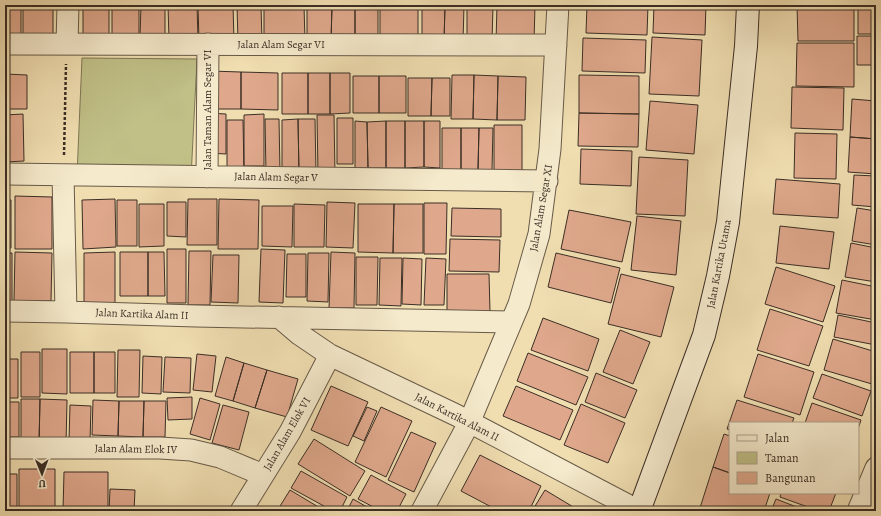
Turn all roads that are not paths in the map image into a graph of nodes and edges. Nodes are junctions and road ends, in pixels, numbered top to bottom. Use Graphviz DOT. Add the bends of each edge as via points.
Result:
graph roads {
  1 [pos="68,5"];
  2 [pos="558,5"];
  3 [pos="748,5"];
  4 [pos="5,44"];
  5 [pos="67,44"];
  6 [pos="208,44"];
  7 [pos="556,45"];
  8 [pos="5,174"];
  9 [pos="63,175"];
  10 [pos="207,176"];
  11 [pos="547,181"];
  12 [pos="5,311"];
  13 [pos="66,312"];
  14 [pos="279,317"];
  15 [pos="511,322"];
  16 [pos="330,355"];
  17 [pos="469,423"];
  18 [pos="5,448"];
  19 [pos="876,468"];
  20 [pos="263,475"];
  21 [pos="241,511"];
  22 [pos="422,511"];
  23 [pos="639,511"];
  24 [pos="858,511"];
  1 -- 5 [label="street"];
  2 -- 7 [label="street, Jalan Alam Segar XI"];
  3 -- 23 [label="main road, Jalan Kartika Utama" via="728,222 718,276 704,335"];
  4 -- 5 [label="street, Jalan Alam Segar VI"];
  5 -- 6 [label="street, Jalan Alam Segar VI"];
  6 -- 7 [label="street, Jalan Alam Segar VI"];
  6 -- 10 [label="street, Jalan Taman Alam Segar VI"];
  7 -- 11 [label="street, Jalan Alam Segar XI"];
  8 -- 9 [label="street, Jalan Alam Segar V"];
  9 -- 10 [label="street, Jalan Alam Segar V"];
  9 -- 13 [label="street"];
  10 -- 11 [label="street, Jalan Alam Segar V"];
  11 -- 15 [label="street, Jalan Alam Segar XI" via="538,234 519,304"];
  12 -- 13 [label="street, Jalan Kartika Alam II"];
  13 -- 14 [label="street, Jalan Kartika Alam II"];
  14 -- 15 [label="street, Jalan Kartika Alam II"];
  14 -- 16 [label="street, Jalan Kartika Alam II"];
  15 -- 17 [label="street, Jalan Alam Segar XI"];
  16 -- 17 [label="street, Jalan Kartika Alam II"];
  16 -- 20 [label="street, Jalan Alam Elok VI" via="290,432"];
  17 -- 22 [label="street, Jalan Alam Segar XI"];
  17 -- 23 [label="street, Jalan Kartika Alam II"];
  18 -- 20 [label="street, Jalan Alam Elok IV" via="191,450 220,456"];
  19 -- 24 [label="street"];
  20 -- 21 [label="street, Jalan Alam Elok VI"];
}
